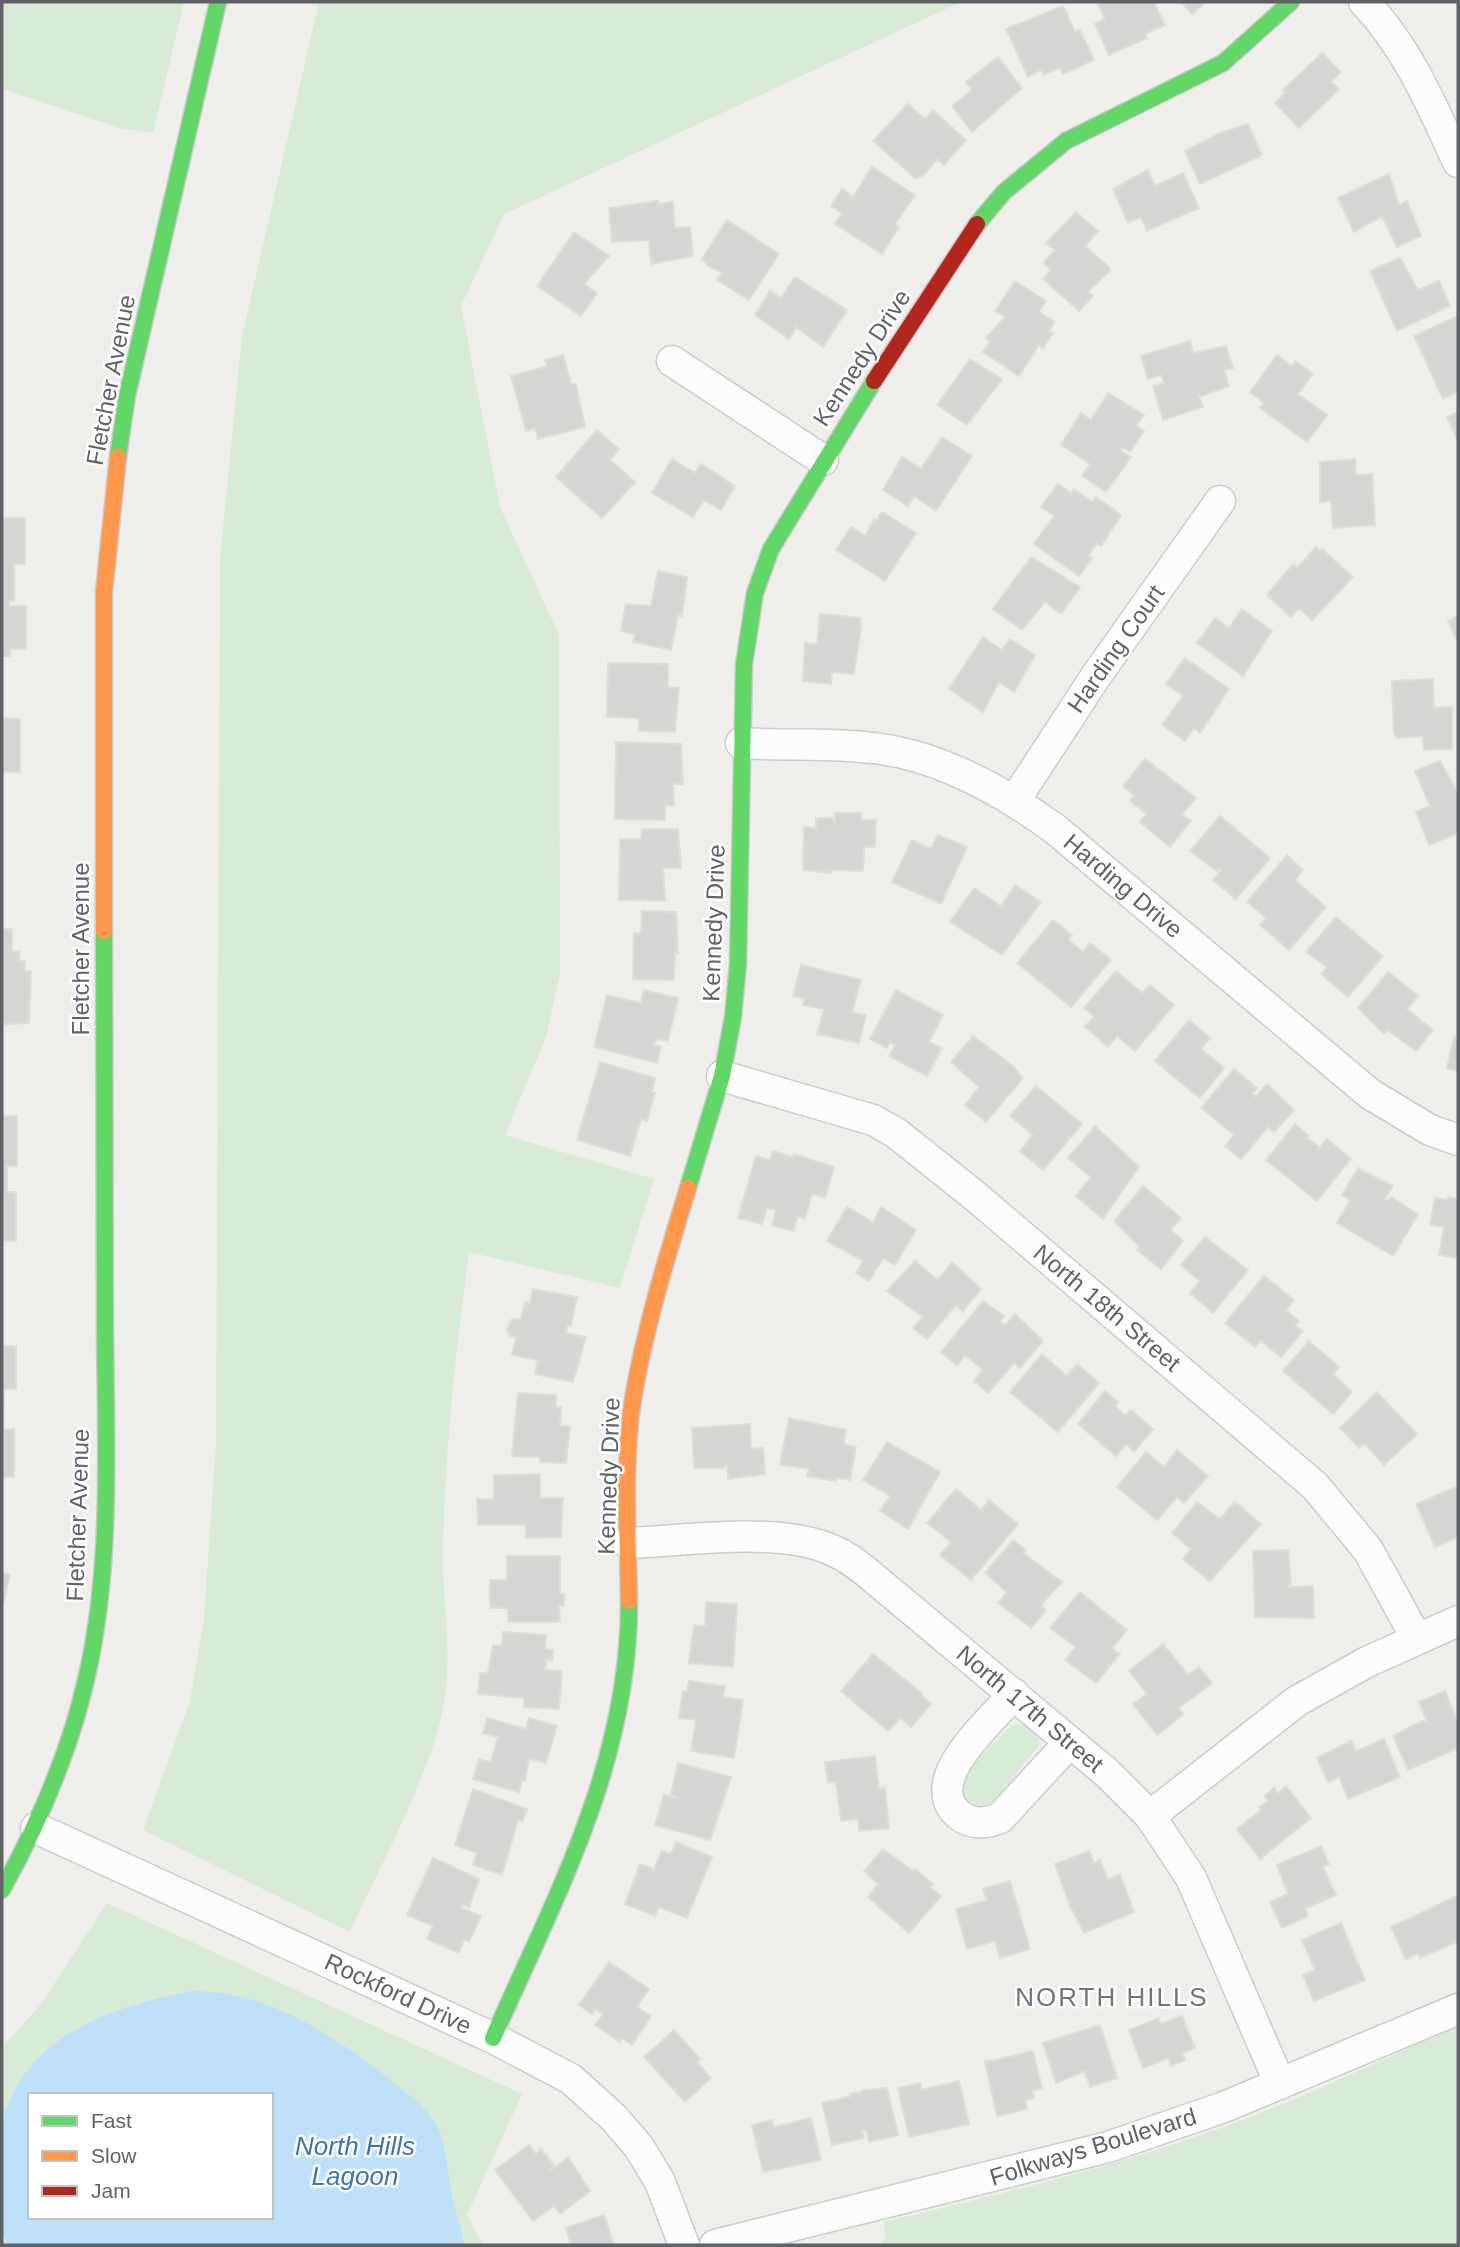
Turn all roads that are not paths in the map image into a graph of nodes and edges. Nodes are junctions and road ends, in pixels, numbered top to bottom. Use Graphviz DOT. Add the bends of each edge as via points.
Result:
graph roads {
  1 [pos="218,2"];
  2 [pos="1292,2"];
  3 [pos="1364,2"];
  4 [pos="1458,162"];
  5 [pos="672,361"];
  6 [pos="823,460"];
  7 [pos="1220,501"];
  8 [pos="741,743"];
  9 [pos="1015,800"];
  10 [pos="722,1076"];
  11 [pos="1458,1140"];
  12 [pos="628,1543"];
  13 [pos="1458,1621"];
  14 [pos="1417,1639"];
  15 [pos="1014,1694"];
  16 [pos="1070,1742"];
  17 [pos="1150,1816"];
  18 [pos="36,1828"];
  19 [pos="2,1890"];
  20 [pos="1458,2009"];
  21 [pos="493,2038"];
  22 [pos="1280,2084"];
  23 [pos="684,2245"];
  24 [pos="715,2245"];
  1 -- 18 [label="street, Fletcher Avenue" via="127,396 108,539 104,592 105,1480 101,1575 82,1699"];
  2 -- 6 [label="street, Kennedy Drive" via="1223,63 1082,132 1045,156 1004,192 971,231"];
  3 -- 4 [label="street" via="1418,74"];
  5 -- 6 [label="street"];
  6 -- 8 [label="street, Kennedy Drive" via="771,549 755,593 744,664"];
  7 -- 9 [label="street, Harding Court"];
  8 -- 9 [label="street, Harding Drive" via="883,749 951,769"];
  8 -- 10 [label="street, Kennedy Drive" via="738,964"];
  9 -- 11 [label="street, Harding Drive" via="1370,1094 1430,1130"];
  10 -- 12 [label="street, Kennedy Drive" via="638,1370 630,1430"];
  10 -- 14 [label="street, North 18th Street" via="873,1120 975,1196 1315,1486 1368,1550"];
  12 -- 15 [label="street, North 17th Street" via="773,1537 829,1548 860,1567"];
  12 -- 21 [label="street, Kennedy Drive" via="627,1643 611,1753 568,1873"];
  13 -- 14 [label="street"];
  14 -- 17 [label="street" via="1297,1701"];
  15 -- 16 [label="street, North 17th Street"];
  15 -- 16 [label="street" via="953,1765 946,1793 961,1816 987,1823 1000,1818"];
  16 -- 17 [label="street, North 17th Street"];
  17 -- 22 [label="street, North 17th Street" via="1191,1878"];
  18 -- 19 [label="street, Fletcher Avenue"];
  18 -- 21 [label="street, Rockford Drive"];
  20 -- 22 [label="street, Folkways Boulevard"];
  21 -- 23 [label="street, Rockford Drive" via="571,2079 614,2118 660,2182"];
  22 -- 24 [label="street, Folkways Boulevard" via="1096,2151"];
}
